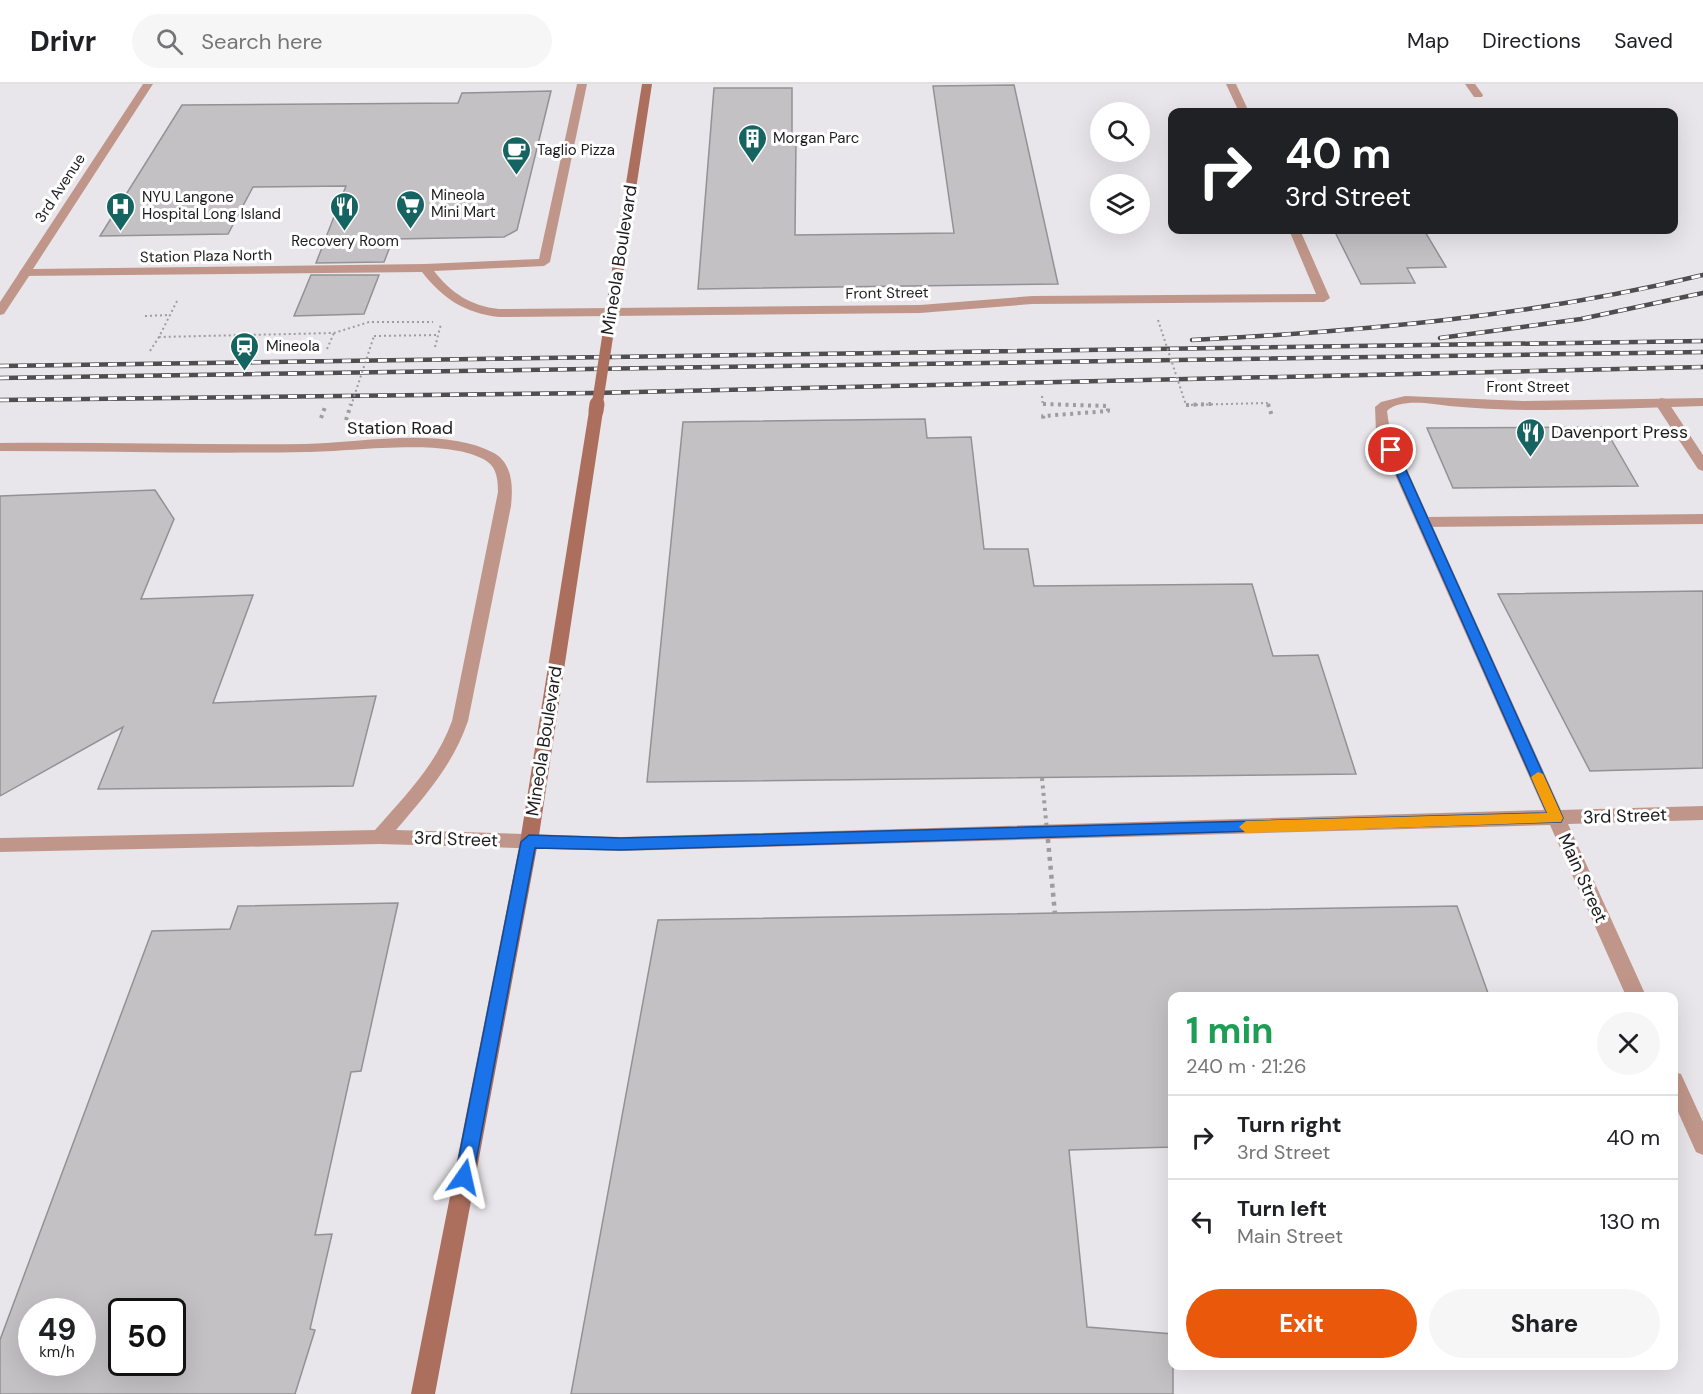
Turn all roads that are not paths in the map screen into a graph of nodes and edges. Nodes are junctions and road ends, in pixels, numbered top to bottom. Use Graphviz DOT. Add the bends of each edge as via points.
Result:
graph roads {
  1 [pos="148,84"];
  2 [pos="582,84"];
  3 [pos="647,84"];
  4 [pos="1231,84"];
  5 [pos="1470,84"];
  6 [pos="1478,95"];
  7 [pos="1242,108"];
  8 [pos="1297,234"];
  9 [pos="425,268"];
  10 [pos="25,273"];
  11 [pos="0,310"];
  12 [pos="1661,402"];
  13 [pos="1703,402"];
  14 [pos="1383,432"];
  15 [pos="0,447"];
  16 [pos="1703,466"];
  17 [pos="1703,519"];
  18 [pos="1424,522"];
  19 [pos="1703,813"];
  20 [pos="1556,818"];
  21 [pos="379,837"];
  22 [pos="529,842"];
  23 [pos="0,845"];
  24 [pos="1634,992"];
  25 [pos="1678,1090"];
  26 [pos="1703,1145"];
  27 [pos="423,1394"];
  1 -- 10 [label="street, 3rd Avenue"];
  2 -- 9 [label="street, Station Plaza North" via="544,262"];
  3 -- 22 [label="main road, Mineola Boulevard, bridge"];
  4 -- 7 [label="street"];
  5 -- 6 [label="street"];
  8 -- 9 [label="street, Front Street" via="1324,298 1032,300 920,309 499,314 473,310 453,300"];
  9 -- 10 [label="street, Station Plaza North"];
  10 -- 11 [label="street, 3rd Avenue"];
  12 -- 13 [label="street, Front Street"];
  12 -- 14 [label="street, Front Street" via="1391,401 1380,410"];
  12 -- 16 [label="street"];
  14 -- 18 [label="street, Main Street"];
  15 -- 21 [label="street, Station Road" via="440,445 475,451 500,467 506,490 504,506 460,721 446,758"];
  17 -- 18 [label="street"];
  18 -- 20 [label="street, Main Street"];
  19 -- 20 [label="street, 3rd Street"];
  20 -- 22 [label="street, 3rd Street" via="621,844"];
  20 -- 24 [label="street, Main Street"];
  21 -- 22 [label="street, 3rd Street"];
  21 -- 23 [label="street, 3rd Street"];
  22 -- 27 [label="main road, Mineola Boulevard"];
  25 -- 26 [label="street"];
}
